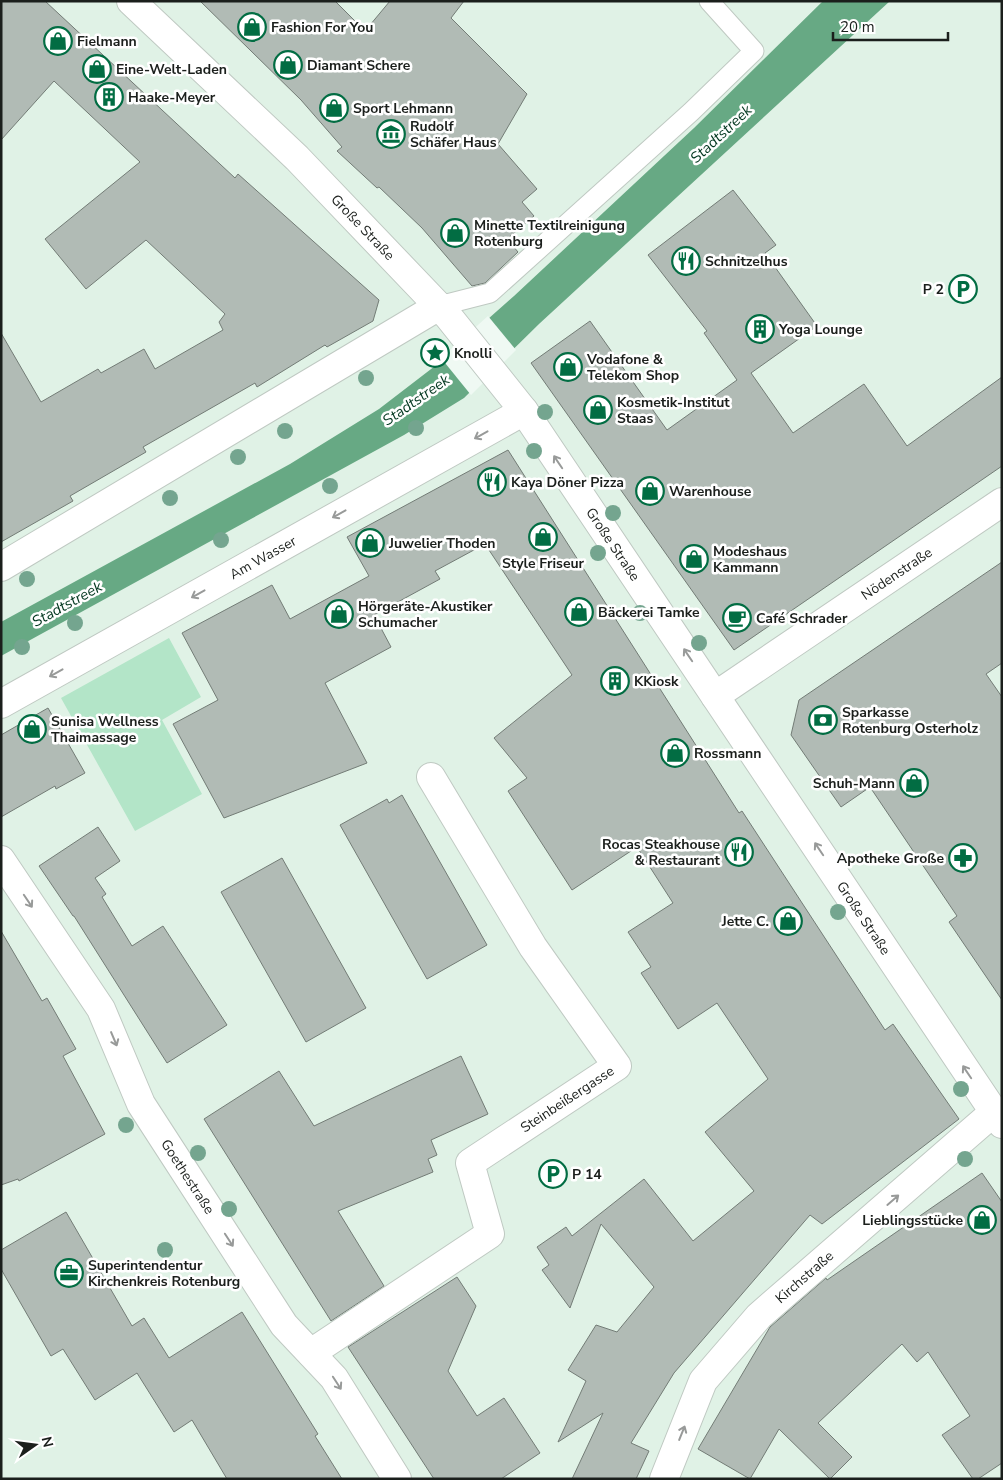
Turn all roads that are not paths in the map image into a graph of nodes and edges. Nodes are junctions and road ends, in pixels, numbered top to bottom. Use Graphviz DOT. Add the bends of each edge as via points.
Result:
graph roads {
  1 [pos="131,1"];
  2 [pos="708,1"];
  3 [pos="444,311"];
  4 [pos="524,411"];
  5 [pos="1002,502"];
  6 [pos="1,566"];
  7 [pos="715,696"];
  8 [pos="1,704"];
  9 [pos="431,777"];
  10 [pos="1,860"];
  11 [pos="998,1118"];
  12 [pos="311,1353"];
  13 [pos="397,1479"];
  14 [pos="664,1479"];
  1 -- 3 [label="street, Große Straße" via="297,158"];
  2 -- 3 [label="lane" via="754,51 490,294"];
  3 -- 4 [label="street, Große Straße"];
  3 -- 6 [label="street"];
  7 -- 4 [label="street, Große Straße, one-way"];
  4 -- 8 [label="street, Am Wasser, one-way"];
  5 -- 7 [label="street, Nödenstraße"];
  11 -- 7 [label="street, Große Straße, one-way"];
  9 -- 12 [label="street, Steinbeißergasse" via="533,948 617,1066 470,1163 490,1234"];
  10 -- 12 [label="street, Goethestraße, one-way" via="101,1009 141,1104 284,1325"];
  14 -- 11 [label="street, Kirchstraße, one-way" via="703,1381 759,1316"];
  12 -- 13 [label="street, Goethestraße, one-way" via="334,1378"];
}
